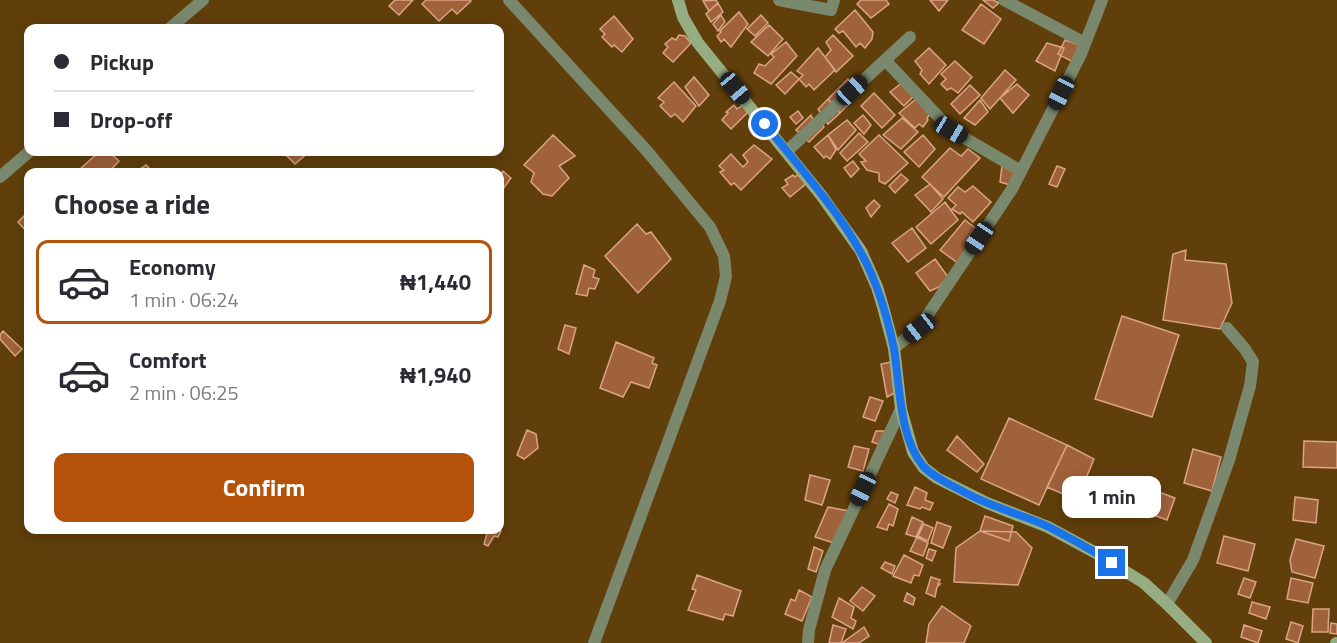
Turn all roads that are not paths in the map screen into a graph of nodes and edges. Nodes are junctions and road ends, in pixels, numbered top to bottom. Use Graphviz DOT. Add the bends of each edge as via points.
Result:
graph roads {
  1 [pos="203,0"];
  2 [pos="509,0"];
  3 [pos="678,0"];
  4 [pos="779,0"];
  5 [pos="834,0"];
  6 [pos="1004,0"];
  7 [pos="1102,0"];
  8 [pos="175,24"];
  9 [pos="910,37"];
  10 [pos="1085,43"];
  11 [pos="885,60"];
  12 [pos="787,152"];
  13 [pos="24,156"];
  14 [pos="1021,171"];
  15 [pos="0,177"];
  16 [pos="1227,328"];
  17 [pos="894,348"];
  18 [pos="901,409"];
  19 [pos="1167,604"];
  20 [pos="1186,623"];
  21 [pos="594,643"];
  22 [pos="808,643"];
  23 [pos="1191,643"];
  24 [pos="1204,643"];
  1 -- 8 [label="street"];
  2 -- 21 [label="street" via="710,227 724,256 726,276 720,301"];
  3 -- 12 [label="street" via="698,43"];
  4 -- 5 [label="street" via="831,10"];
  6 -- 10 [label="street"];
  7 -- 10 [label="street"];
  9 -- 11 [label="street"];
  10 -- 14 [label="street"];
  11 -- 12 [label="street"];
  11 -- 14 [label="street" via="951,130"];
  12 -- 17 [label="street" via="861,251 877,287"];
  13 -- 15 [label="street"];
  14 -- 17 [label="street" via="919,328"];
  16 -- 19 [label="street" via="1253,362 1250,386 1229,460 1193,560"];
  17 -- 18 [label="street"];
  18 -- 19 [label="street" via="913,452 937,478 1048,527 1096,553 1144,583"];
  18 -- 22 [label="street" via="825,570"];
  19 -- 20 [label="street"];
  20 -- 23 [label="street"];
  20 -- 24 [label="street"];
}
